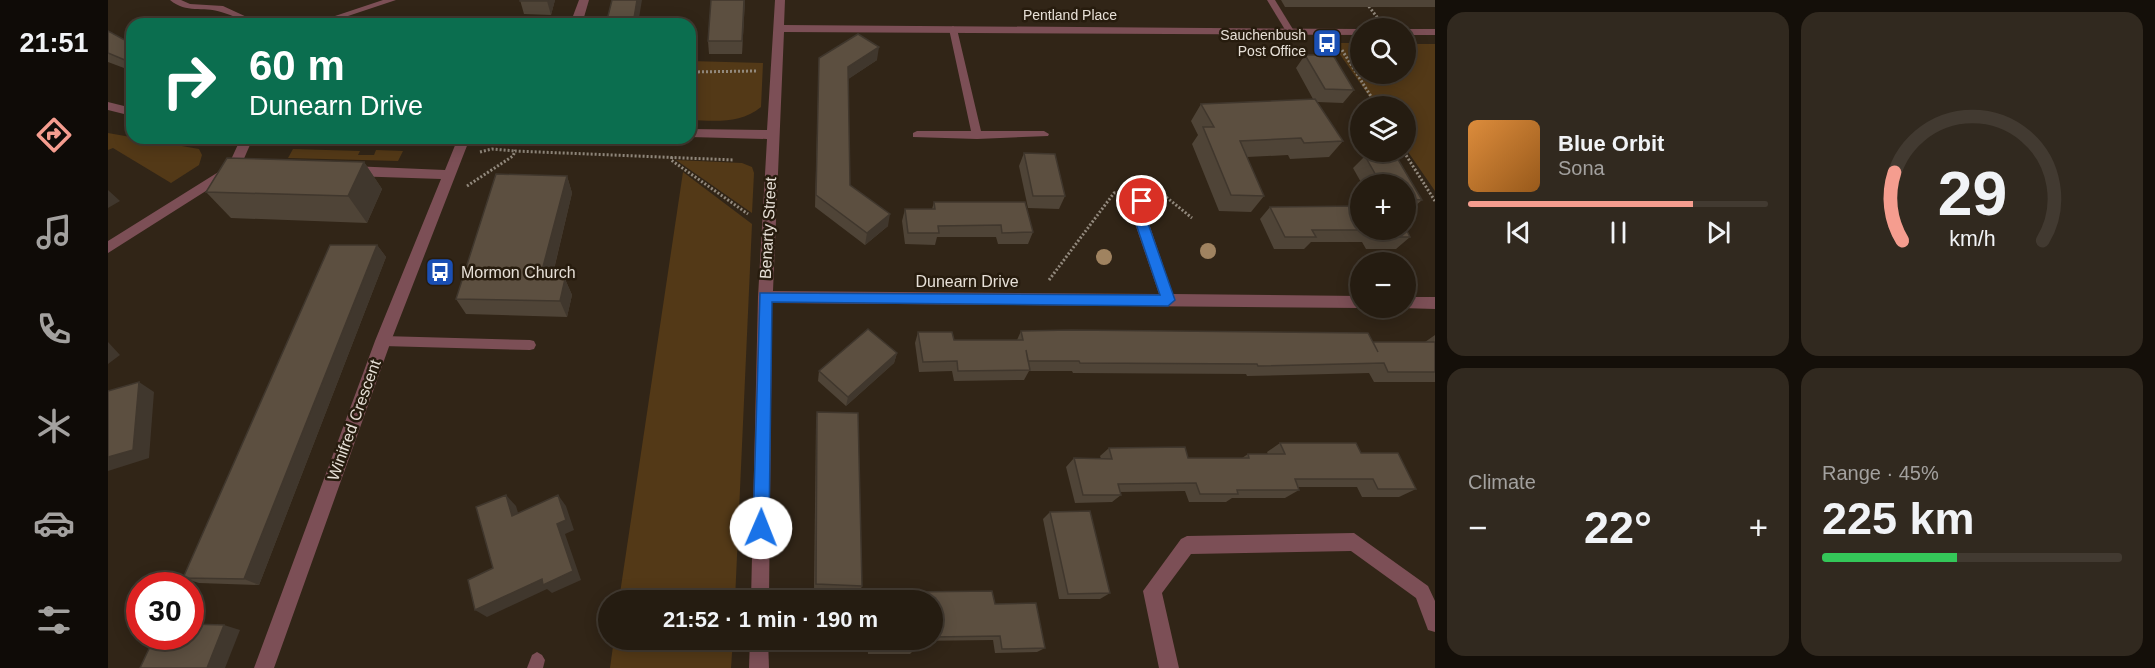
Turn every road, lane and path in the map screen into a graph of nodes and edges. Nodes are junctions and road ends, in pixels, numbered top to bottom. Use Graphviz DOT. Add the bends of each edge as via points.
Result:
graph roads {
  1 [pos="174,0"];
  2 [pos="392,0"];
  3 [pos="584,0"];
  4 [pos="780,0"];
  5 [pos="1271,0"];
  6 [pos="1365,0"];
  7 [pos="242,18"];
  8 [pos="334,18"];
  9 [pos="578,18"];
  10 [pos="1378,18"];
  11 [pos="778,28"];
  12 [pos="953,29"];
  13 [pos="1290,31"];
  14 [pos="1331,32"];
  15 [pos="1350,32"];
  16 [pos="1416,32"];
  17 [pos="1435,32"];
  18 [pos="760,71"];
  19 [pos="696,72"];
  20 [pos="1371,96"];
  21 [pos="108,106"];
  22 [pos="126,110"];
  23 [pos="696,133"];
  24 [pos="1044,134"];
  25 [pos="773,135"];
  26 [pos="916,135"];
  27 [pos="977,135"];
  28 [pos="246,144"];
  29 [pos="462,144"];
  30 [pos="515,151"];
  31 [pos="672,157"];
  32 [pos="473,158"];
  33 [pos="734,160"];
  34 [pos="1410,162"];
  35 [pos="342,171"];
  36 [pos="449,175"];
  37 [pos="462,189"];
  38 [pos="1140,195"];
  39 [pos="1435,201"];
  40 [pos="1192,218"];
  41 [pos="768,229"];
  42 [pos="108,248"];
  43 [pos="1050,283"];
  44 [pos="765,297"];
  45 [pos="1168,300"];
  46 [pos="1350,302"];
  47 [pos="1416,303"];
  48 [pos="1435,303"];
  49 [pos="383,341"];
  50 [pos="530,345"];
  51 [pos="760,590"];
  52 [pos="1435,623"];
  53 [pos="759,650"];
  54 [pos="264,668"];
  55 [pos="759,668"];
  56 [pos="1169,668"];
  1 -- 7 [label="lane"];
  2 -- 8 [label="lane"];
  3 -- 9 [label="street"];
  4 -- 11 [label="street, Benarty Street"];
  5 -- 13 [label="lane"];
  6 -- 10 [label="path"];
  11 -- 12 [label="street, Pentland Place"];
  11 -- 25 [label="street, Benarty Street"];
  12 -- 13 [label="street, Pentland Place"];
  12 -- 27 [label="lane"];
  13 -- 14 [label="street, Pentland Place"];
  14 -- 15 [label="street, Pentland Place"];
  14 -- 20 [label="path"];
  16 -- 17 [label="street"];
  18 -- 19 [label="path"];
  21 -- 22 [label="street"];
  23 -- 25 [label="street"];
  24 -- 27 [label="lane"];
  25 -- 41 [label="street, Benarty Street"];
  26 -- 27 [label="lane"];
  28 -- 42 [label="street" via="240,167"];
  29 -- 36 [label="street, Winifred Crescent"];
  30 -- 31 [label="path"];
  30 -- 32 [label="path" via="492,149"];
  30 -- 37 [label="path"];
  31 -- 33 [label="path"];
  31 -- 41 [label="path"];
  34 -- 39 [label="path"];
  35 -- 36 [label="street"];
  36 -- 49 [label="street, Winifred Crescent"];
  38 -- 40 [label="path" via="1160,192"];
  38 -- 43 [label="path" via="1114,193 1049,278"];
  38 -- 45 [label="street" via="1137,209"];
  41 -- 44 [label="street, Benarty Street"];
  44 -- 45 [label="street, Dunearn Drive"];
  44 -- 51 [label="street, Benarty Street"];
  45 -- 46 [label="street, Dunearn Drive"];
  47 -- 48 [label="street"];
  49 -- 50 [label="lane"];
  49 -- 54 [label="street, Winifred Crescent"];
  52 -- 56 [label="street" via="1422,592 1354,543 1187,545 1152,591"];
  53 -- 55 [label="street"];
}
